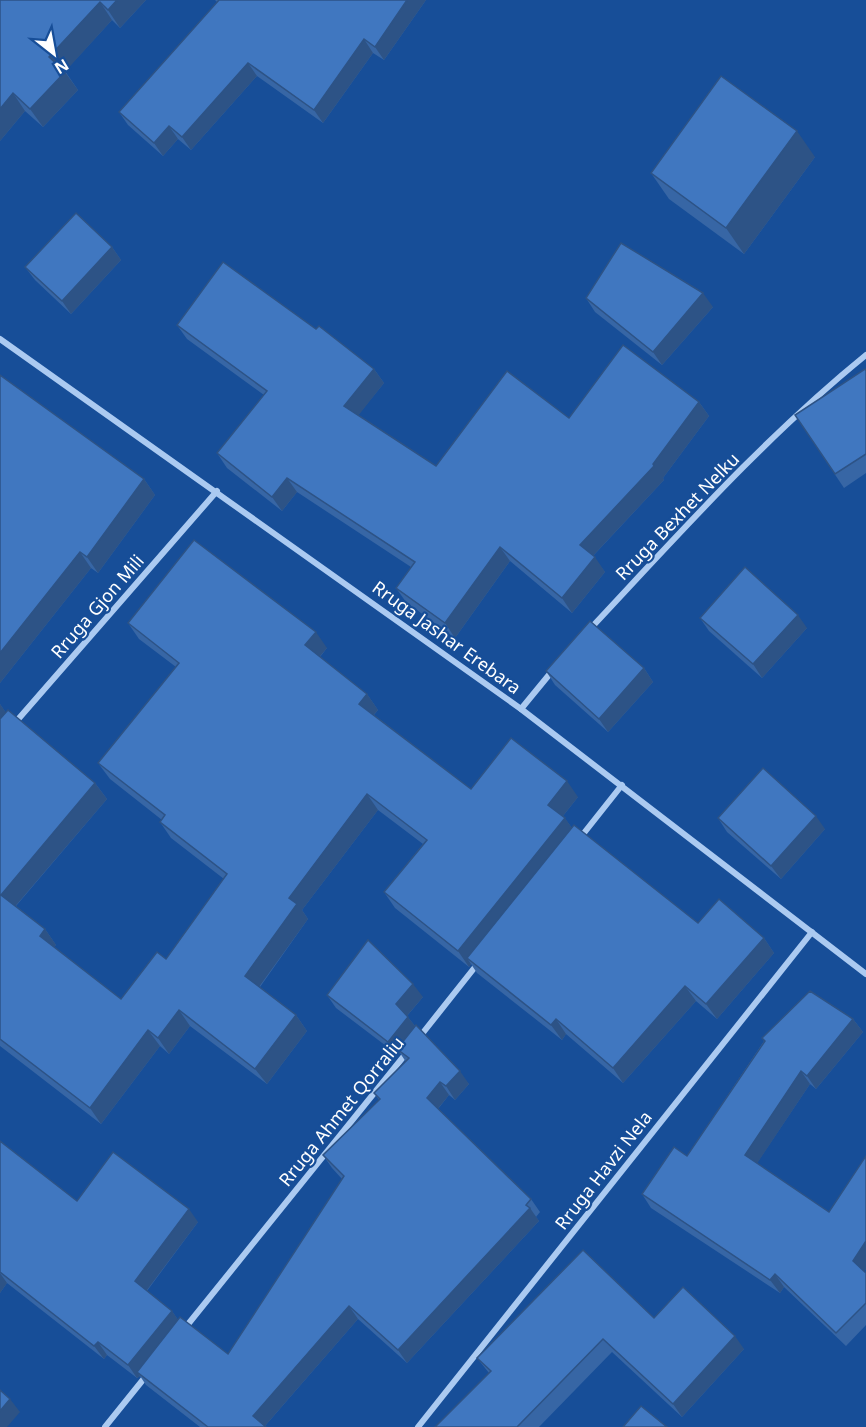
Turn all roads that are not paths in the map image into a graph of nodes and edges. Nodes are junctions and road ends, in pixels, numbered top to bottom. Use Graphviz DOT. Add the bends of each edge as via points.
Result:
graph roads {
  1 [pos="0,339"];
  2 [pos="866,355"];
  3 [pos="217,491"];
  4 [pos="582,637"];
  5 [pos="559,663"];
  6 [pos="521,709"];
  7 [pos="5,733"];
  8 [pos="622,785"];
  9 [pos="577,841"];
  10 [pos="812,932"];
  11 [pos="487,953"];
  12 [pos="866,974"];
  13 [pos="180,1334"];
  14 [pos="150,1371"];
  15 [pos="105,1427"];
  16 [pos="418,1427"];
  1 -- 3 [label="street, Rruga Jashar Erebara"];
  2 -- 4 [label="street, Rruga Bexhet Nelku" via="811,400"];
  3 -- 6 [label="street, Rruga Jashar Erebara"];
  3 -- 7 [label="street, Rruga Gjon Mili"];
  5 -- 6 [label="street"];
  6 -- 8 [label="street, Rruga Jashar Erebara"];
  8 -- 9 [label="street"];
  8 -- 10 [label="street, Rruga Jashar Erebara"];
  10 -- 12 [label="street, Rruga Jashar Erebara"];
  10 -- 16 [label="street, Rruga Havzi Nela"];
  11 -- 13 [label="street, Rruga Ahmet Qorraliu"];
  14 -- 15 [label="street"];
}
